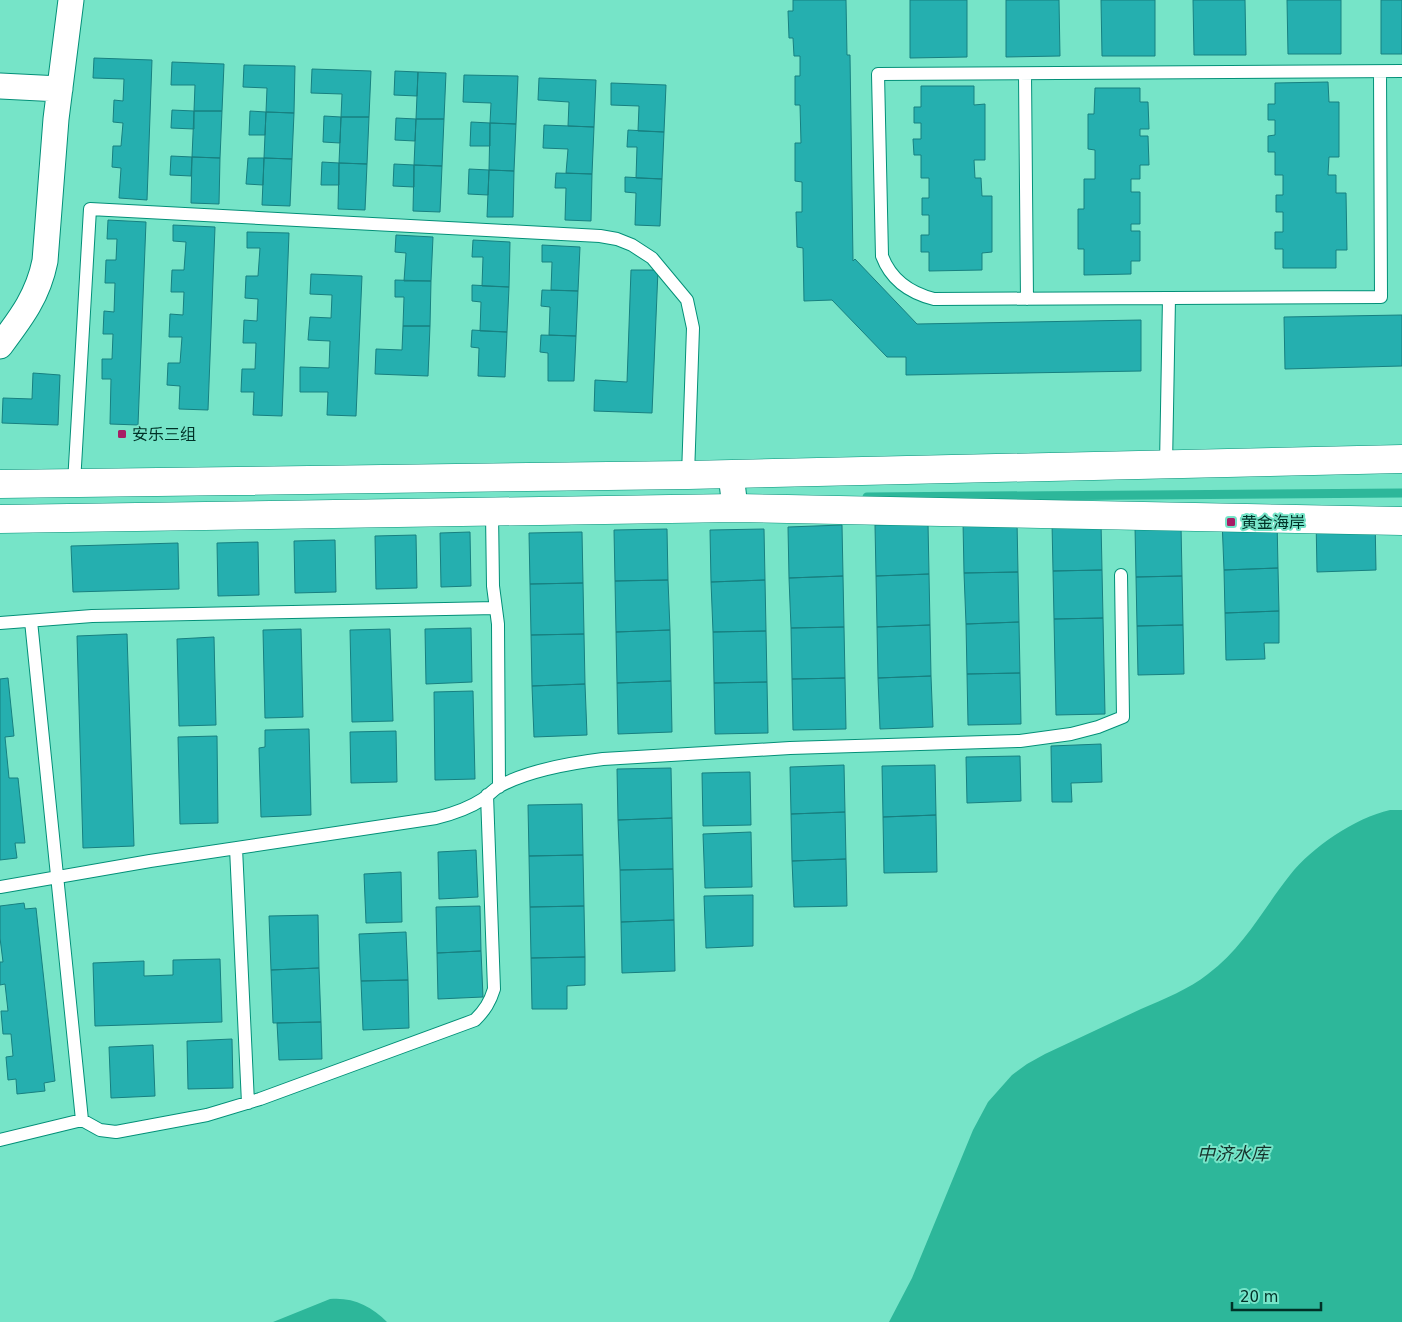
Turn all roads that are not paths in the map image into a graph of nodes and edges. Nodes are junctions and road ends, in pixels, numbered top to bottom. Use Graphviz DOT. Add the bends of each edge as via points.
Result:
graph roads {
  1 [pos="71,0"];
  2 [pos="1402,71"];
  3 [pos="1380,72"];
  4 [pos="1026,74"];
  5 [pos="0,86"];
  6 [pos="60,89"];
  7 [pos="1169,298"];
  8 [pos="1026,299"];
  9 [pos="0,346"];
  10 [pos="1402,459"];
  11 [pos="1166,465"];
  12 [pos="731,474"];
  13 [pos="688,475"];
  14 [pos="74,483"];
  15 [pos="0,484"];
  16 [pos="735,508"];
  17 [pos="492,513"];
  18 [pos="0,519"];
  19 [pos="1402,521"];
  20 [pos="1122,574"];
  21 [pos="496,608"];
  22 [pos="31,621"];
  23 [pos="0,623"];
  24 [pos="498,787"];
  25 [pos="488,796"];
  26 [pos="236,848"];
  27 [pos="57,877"];
  28 [pos="0,886"];
  29 [pos="248,1103"];
  30 [pos="82,1120"];
  31 [pos="0,1140"];
  1 -- 6 [label="street"];
  2 -- 3 [label="lane"];
  3 -- 4 [label="lane"];
  3 -- 7 [label="lane" via="1381,297"];
  4 -- 8 [label="lane"];
  4 -- 8 [label="lane" via="878,74 882,256 892,276 910,290 934,300"];
  5 -- 6 [label="street"];
  6 -- 9 [label="street" via="41,279 25,312"];
  7 -- 8 [label="lane"];
  7 -- 11 [label="lane"];
  10 -- 11 [label="street"];
  11 -- 12 [label="street"];
  12 -- 13 [label="street"];
  12 -- 16 [label="street"];
  13 -- 14 [label="street"];
  13 -- 14 [label="lane" via="693,328 687,300 652,258 632,245 600,236 90,209"];
  14 -- 15 [label="street"];
  16 -- 17 [label="street"];
  16 -- 19 [label="street"];
  17 -- 18 [label="street"];
  17 -- 21 [label="lane"];
  20 -- 24 [label="lane" via="1123,717 1098,727 1020,741 790,748 603,759 554,767"];
  21 -- 22 [label="lane" via="92,616"];
  21 -- 24 [label="lane"];
  22 -- 23 [label="lane"];
  22 -- 27 [label="lane"];
  24 -- 25 [label="lane"];
  25 -- 26 [label="lane" via="467,809 436,818"];
  25 -- 29 [label="lane" via="494,989 483,1012 475,1020"];
  26 -- 27 [label="lane"];
  26 -- 29 [label="lane"];
  27 -- 28 [label="lane"];
  27 -- 30 [label="lane"];
  29 -- 30 [label="lane" via="207,1115 116,1132 100,1130"];
  30 -- 31 [label="lane"];
}
